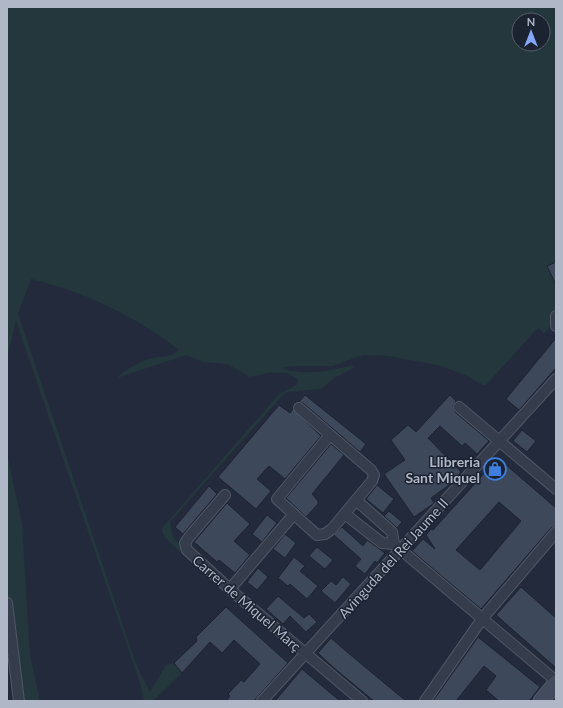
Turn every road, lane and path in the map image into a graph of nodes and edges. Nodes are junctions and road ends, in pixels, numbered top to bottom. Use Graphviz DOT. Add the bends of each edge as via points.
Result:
graph roads {
  1 [pos="556,316"];
  2 [pos="556,326"];
  3 [pos="556,379"];
  4 [pos="459,407"];
  5 [pos="299,408"];
  6 [pos="330,435"];
  7 [pos="499,441"];
  8 [pos="556,489"];
  9 [pos="225,495"];
  10 [pos="356,500"];
  11 [pos="294,514"];
  12 [pos="345,514"];
  13 [pos="556,532"];
  14 [pos="397,547"];
  15 [pos="230,589"];
  16 [pos="7,603"];
  17 [pos="482,619"];
  18 [pos="305,654"];
  19 [pos="556,682"];
  20 [pos="19,701"];
  21 [pos="262,701"];
  22 [pos="362,701"];
  23 [pos="425,701"];
  24 [pos="541,701"];
  1 -- 2 [label="street"];
  3 -- 7 [label="street, Avinguda del Rei Jaume II"];
  4 -- 7 [label="street"];
  5 -- 6 [label="street"];
  6 -- 10 [label="street" via="374,475"];
  6 -- 11 [label="street" via="278,497 278,502"];
  7 -- 8 [label="street"];
  7 -- 14 [label="street, Avinguda del Rei Jaume II"];
  9 -- 15 [label="street, Carrer de Miquel Març" via="185,544 186,550"];
  10 -- 12 [label="street"];
  10 -- 14 [label="street" via="392,532"];
  11 -- 12 [label="street" via="317,535 329,532"];
  11 -- 15 [label="street"];
  12 -- 14 [label="street" via="382,543"];
  13 -- 17 [label="street"];
  14 -- 17 [label="street"];
  14 -- 18 [label="street, Avinguda del Rei Jaume II"];
  15 -- 18 [label="street, Carrer de Miquel Març"];
  16 -- 20 [label="street"];
  17 -- 19 [label="street"];
  17 -- 23 [label="street"];
  18 -- 21 [label="street, Avinguda del Rei Jaume II"];
  18 -- 22 [label="street, Carrer de Miquel Març"];
  19 -- 24 [label="main road"];
}
